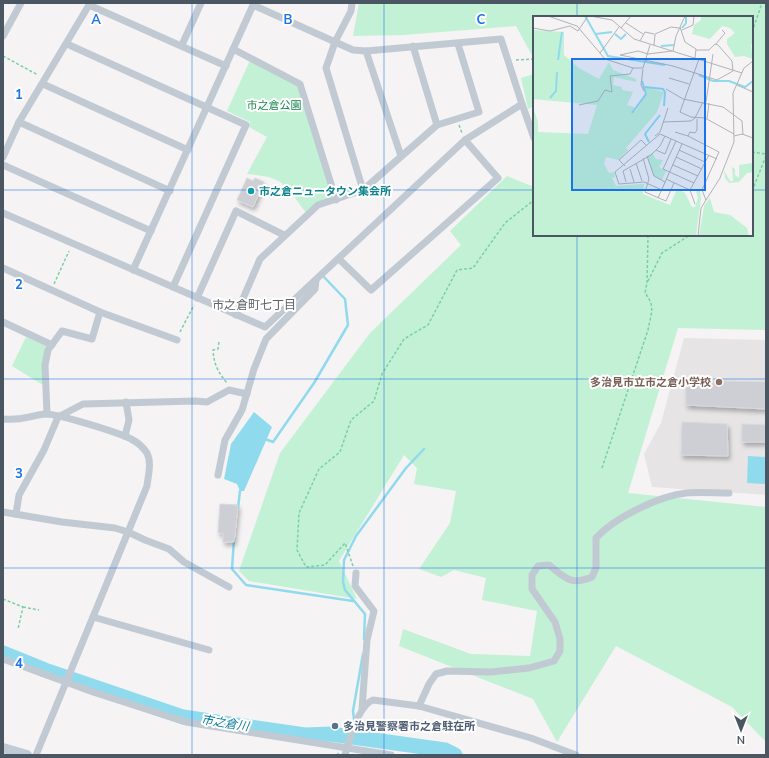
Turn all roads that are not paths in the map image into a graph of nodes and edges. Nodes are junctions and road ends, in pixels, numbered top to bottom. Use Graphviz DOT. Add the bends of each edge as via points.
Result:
graph roads {
  1 [pos="21,3"];
  2 [pos="201,3"];
  3 [pos="352,3"];
  4 [pos="89,4"];
  5 [pos="254,4"];
  6 [pos="3,36"];
  7 [pos="335,42"];
  8 [pos="67,44"];
  9 [pos="458,44"];
  10 [pos="182,45"];
  11 [pos="413,46"];
  12 [pos="233,49"];
  13 [pos="366,51"];
  14 [pos="226,66"];
  15 [pos="44,81"];
  16 [pos="522,104"];
  17 [pos="208,107"];
  18 [pos="19,122"];
  19 [pos="437,125"];
  20 [pos="533,135"];
  21 [pos="465,140"];
  22 [pos="188,150"];
  23 [pos="401,156"];
  24 [pos="3,157"];
  25 [pos="3,165"];
  26 [pos="363,190"];
  27 [pos="170,191"];
  28 [pos="336,200"];
  29 [pos="3,213"];
  30 [pos="151,231"];
  31 [pos="284,235"];
  32 [pos="339,259"];
  33 [pos="3,268"];
  34 [pos="133,270"];
  35 [pos="316,280"];
  36 [pos="173,287"];
  37 [pos="197,298"];
  38 [pos="100,312"];
  39 [pos="236,315"];
  40 [pos="3,322"];
  41 [pos="177,340"];
  42 [pos="52,345"];
  43 [pos="247,394"];
  44 [pos="126,402"];
  45 [pos="47,414"];
  46 [pos="58,417"];
  47 [pos="3,419"];
  48 [pos="125,436"];
  49 [pos="218,475"];
  50 [pos="729,493"];
  51 [pos="3,512"];
  52 [pos="16,514"];
  53 [pos="128,532"];
  54 [pos="356,573"];
  55 [pos="229,587"];
  56 [pos="93,617"];
  57 [pos="209,650"];
  58 [pos="3,659"];
  59 [pos="67,683"];
  60 [pos="419,706"];
  61 [pos="362,709"];
  62 [pos="347,747"];
  63 [pos="3,748"];
  64 [pos="27,755"];
  65 [pos="36,755"];
  66 [pos="344,755"];
  67 [pos="391,755"];
  68 [pos="576,755"];
  1 -- 6 [label="street"];
  2 -- 10 [label="street"];
  3 -- 7 [label="street" via="351,11"];
  4 -- 8 [label="street"];
  4 -- 10 [label="street"];
  5 -- 7 [label="street"];
  5 -- 12 [label="street"];
  7 -- 13 [label="street" via="353,50"];
  7 -- 26 [label="street" via="326,68"];
  8 -- 15 [label="street"];
  8 -- 17 [label="street"];
  9 -- 11 [label="street"];
  9 -- 16 [label="street" via="502,39"];
  9 -- 19 [label="street" via="479,112"];
  10 -- 14 [label="street"];
  11 -- 13 [label="street"];
  11 -- 19 [label="street"];
  12 -- 14 [label="street"];
  12 -- 28 [label="street" via="300,84"];
  13 -- 23 [label="street"];
  14 -- 17 [label="street"];
  15 -- 18 [label="street"];
  15 -- 22 [label="street"];
  16 -- 20 [label="street"];
  16 -- 21 [label="street"];
  17 -- 22 [label="street"];
  17 -- 36 [label="street" via="246,125"];
  18 -- 24 [label="street"];
  18 -- 27 [label="street"];
  19 -- 23 [label="street"];
  21 -- 32 [label="street"];
  21 -- 32 [label="street" via="498,178 371,290"];
  22 -- 27 [label="street"];
  23 -- 26 [label="street"];
  25 -- 30 [label="street"];
  26 -- 28 [label="street"];
  27 -- 30 [label="street"];
  28 -- 31 [label="street" via="318,205"];
  29 -- 34 [label="street"];
  30 -- 34 [label="street"];
  31 -- 37 [label="street" via="236,211"];
  31 -- 39 [label="street" via="260,259"];
  32 -- 35 [label="street"];
  33 -- 38 [label="street"];
  34 -- 36 [label="street"];
  35 -- 39 [label="street" via="265,327"];
  35 -- 43 [label="street" via="315,289 266,339"];
  36 -- 37 [label="street"];
  37 -- 39 [label="street"];
  38 -- 41 [label="street"];
  38 -- 42 [label="street" via="92,339 62,330"];
  40 -- 42 [label="street"];
  42 -- 45 [label="street" via="44,365"];
  43 -- 44 [label="street" via="229,390 207,402"];
  43 -- 49 [label="street" via="242,410 225,440"];
  44 -- 46 [label="street" via="83,404"];
  44 -- 48 [label="street" via="129,420"];
  45 -- 46 [label="street"];
  45 -- 47 [label="street" via="24,420"];
  46 -- 48 [label="street"];
  46 -- 52 [label="street" via="44,450 19,495"];
  48 -- 53 [label="street" via="141,446 147,454 150,467 147,486"];
  50 -- 60 [label="street" via="685,493 622,517 596,538 596,568 592,577 581,582 568,580 549,565 538,566 532,575 532,589 555,622 560,639 560,651 554,661 530,668 491,672 447,671 436,674"];
  51 -- 52 [label="street"];
  52 -- 53 [label="street"];
  53 -- 55 [label="street" via="169,549 184,562"];
  53 -- 56 [label="street"];
  54 -- 61 [label="street" via="355,586 374,611 368,640"];
  56 -- 57 [label="street"];
  56 -- 59 [label="street"];
  58 -- 59 [label="street"];
  59 -- 62 [label="street" via="186,722"];
  59 -- 65 [label="street"];
  60 -- 61 [label="street" via="373,700 367,702"];
  60 -- 68 [label="street" via="531,738"];
  61 -- 62 [label="street"];
  62 -- 66 [label="street"];
  62 -- 67 [label="street"];
  63 -- 64 [label="main road"];
}
